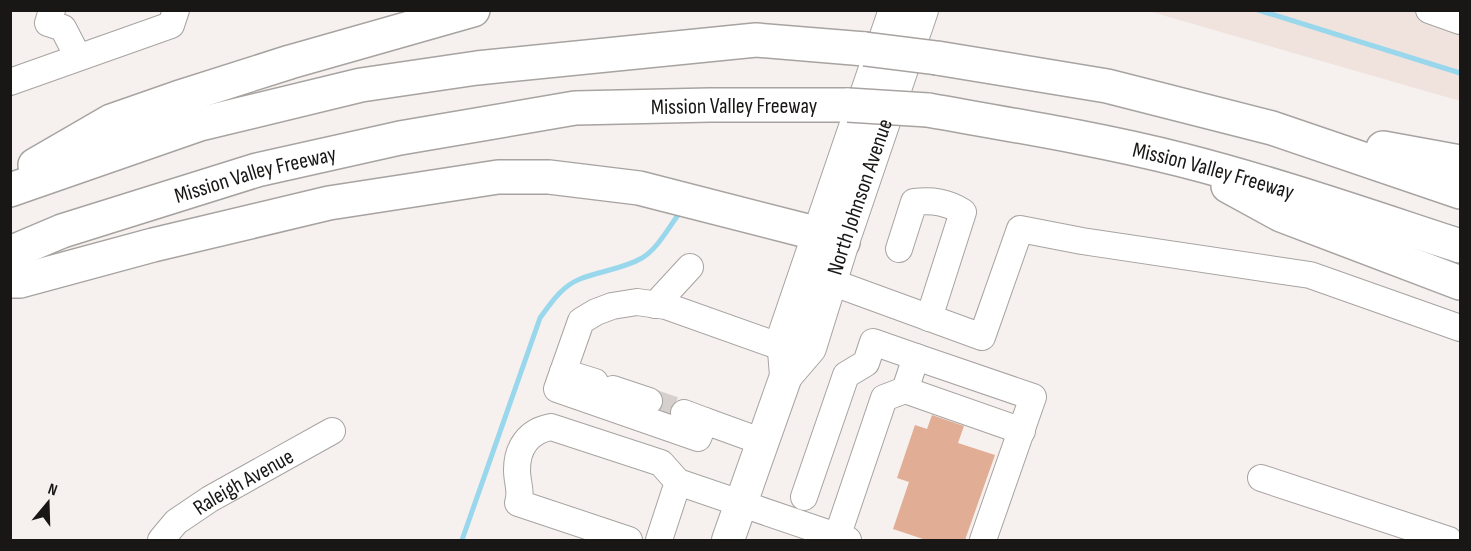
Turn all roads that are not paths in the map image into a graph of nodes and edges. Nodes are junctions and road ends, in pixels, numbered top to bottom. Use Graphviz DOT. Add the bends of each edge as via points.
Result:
graph roads {
  1 [pos="52,10"];
  2 [pos="177,10"];
  3 [pos="473,10"];
  4 [pos="895,10"];
  5 [pos="922,10"];
  6 [pos="1429,10"];
  7 [pos="1461,21"];
  8 [pos="78,57"];
  9 [pos="14,79"];
  10 [pos="1272,128"];
  11 [pos="1179,159"];
  12 [pos="1461,162"];
  13 [pos="10,179"];
  14 [pos="10,190"];
  15 [pos="1461,192"];
  16 [pos="830,238"];
  17 [pos="1461,246"];
  18 [pos="899,249"];
  19 [pos="10,253"];
  20 [pos="690,267"];
  21 [pos="10,280"];
  22 [pos="1461,284"];
  23 [pos="829,285"];
  24 [pos="655,304"];
  25 [pos="929,318"];
  26 [pos="1461,328"];
  27 [pos="916,357"];
  28 [pos="785,362"];
  29 [pos="563,372"];
  30 [pos="905,390"];
  31 [pos="649,401"];
  32 [pos="332,431"];
  33 [pos="1022,431"];
  34 [pos="763,442"];
  35 [pos="1261,478"];
  36 [pos="678,482"];
  37 [pos="804,497"];
  38 [pos="741,504"];
  39 [pos="840,539"];
  40 [pos="161,540"];
  41 [pos="629,540"];
  42 [pos="659,540"];
  43 [pos="728,540"];
  44 [pos="983,540"];
  45 [pos="1449,540"];
  1 -- 8 [label="street" via="48,23 63,28"];
  2 -- 8 [label="street" via="171,25"];
  3 -- 13 [label="highway" via="290,62 111,121"];
  4 -- 16 [label="main road, North Johnson Avenue"];
  5 -- 16 [label="main road, North Johnson Avenue"];
  6 -- 7 [label="street"];
  8 -- 9 [label="street"];
  10 -- 12 [label="highway"];
  10 -- 14 [label="highway, bridge" via="1107,86 937,58 756,40 488,67 360,85 200,124"];
  10 -- 15 [label="highway"];
  11 -- 17 [label="highway, Mission Valley Freeway"];
  11 -- 19 [label="highway, Mission Valley Freeway, bridge" via="928,110 848,105 574,108 400,138 257,170 62,231"];
  11 -- 22 [label="highway" via="1281,215"];
  16 -- 21 [label="highway" via="639,188 549,177 498,177 329,203 20,281"];
  16 -- 23 [label="main road, North Johnson Avenue"];
  16 -- 28 [label="main road, North Johnson Avenue" via="783,338"];
  18 -- 25 [label="street" via="914,202 948,203 963,212"];
  20 -- 24 [label="street"];
  23 -- 25 [label="street" via="845,287"];
  23 -- 28 [label="main road, North Johnson Avenue" via="810,348"];
  24 -- 28 [label="street"];
  24 -- 29 [label="street" via="612,306 581,321"];
  25 -- 26 [label="street" via="982,337 1020,230 1310,275"];
  27 -- 30 [label="street"];
  27 -- 33 [label="street" via="1033,397"];
  27 -- 37 [label="street" via="873,342 866,363 846,375"];
  28 -- 34 [label="main road, North Johnson Avenue"];
  29 -- 31 [label="street"];
  29 -- 34 [label="street" via="557,389 698,438 694,417"];
  30 -- 33 [label="street"];
  30 -- 39 [label="street" via="884,398"];
  32 -- 40 [label="street, Raleigh Avenue" via="210,499 176,522"];
  33 -- 44 [label="street"];
  34 -- 38 [label="main road, North Johnson Avenue"];
  35 -- 45 [label="street"];
  36 -- 38 [label="street"];
  36 -- 41 [label="street" via="661,463 551,427 540,429 526,440 520,449 517,471 521,493 518,503"];
  36 -- 42 [label="street"];
  38 -- 39 [label="street"];
  38 -- 43 [label="main road, North Johnson Avenue"];
}
